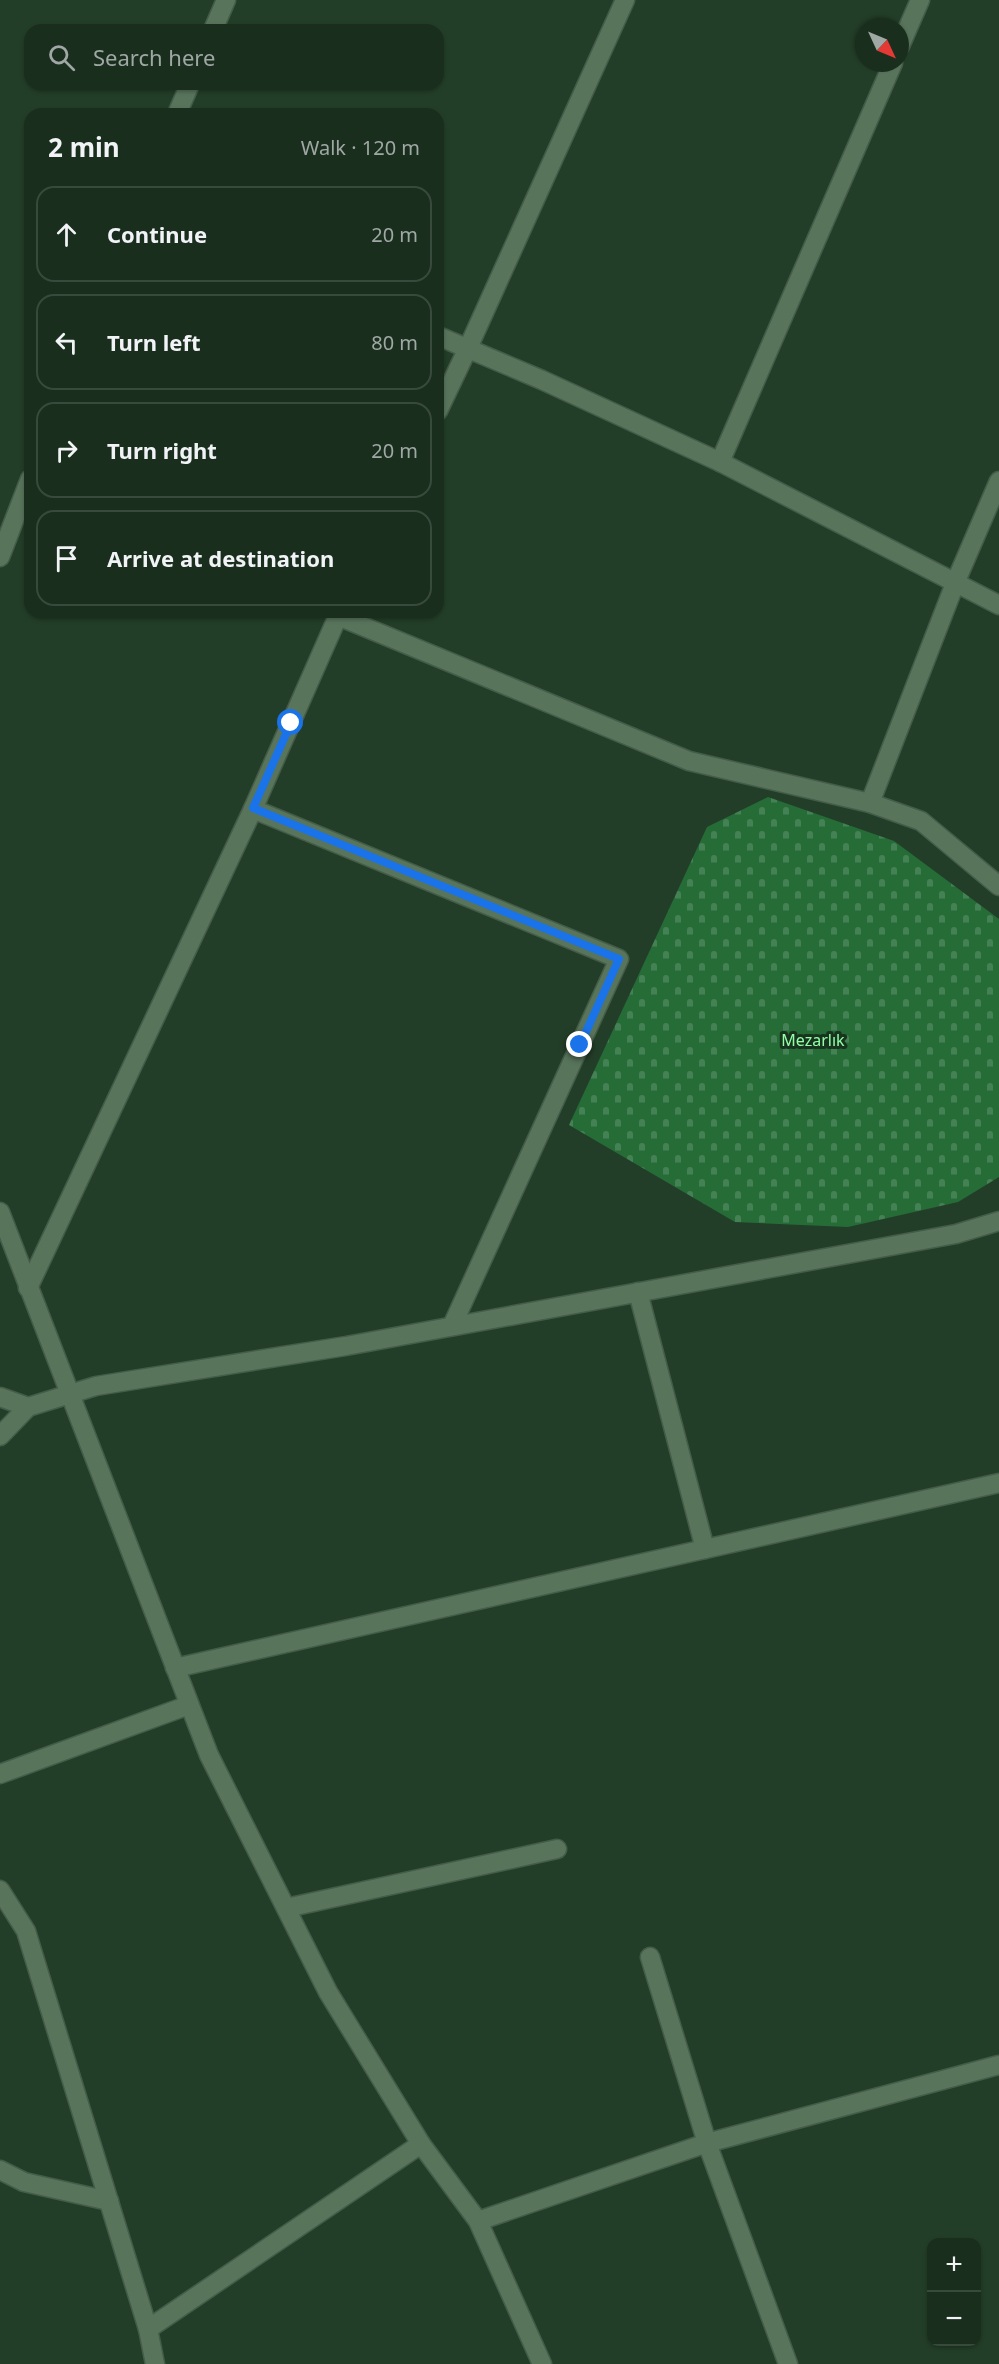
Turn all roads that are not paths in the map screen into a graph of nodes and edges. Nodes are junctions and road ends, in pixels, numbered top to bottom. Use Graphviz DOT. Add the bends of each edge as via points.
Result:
graph roads {
  1 [pos="226,0"];
  2 [pos="625,0"];
  3 [pos="920,0"];
  4 [pos="216,24"];
  5 [pos="909,25"];
  6 [pos="889,72"];
  7 [pos="187,90"];
  8 [pos="179,108"];
  9 [pos="444,338"];
  10 [pos="468,348"];
  11 [pos="444,398"];
  12 [pos="720,462"];
  13 [pos="999,481"];
  14 [pos="24,495"];
  15 [pos="0,557"];
  16 [pos="956,581"];
  17 [pos="999,605"];
  18 [pos="337,618"];
  19 [pos="349,618"];
  20 [pos="870,803"];
  21 [pos="253,808"];
  22 [pos="999,886"];
  23 [pos="0,1212"];
  24 [pos="999,1221"];
  25 [pos="28,1288"];
  26 [pos="638,1292"];
  27 [pos="452,1326"];
  28 [pos="68,1394"];
  29 [pos="0,1397"];
  30 [pos="28,1407"];
  31 [pos="0,1436"];
  32 [pos="999,1483"];
  33 [pos="705,1549"];
  34 [pos="175,1668"];
  35 [pos="189,1705"];
  36 [pos="0,1774"];
  37 [pos="557,1849"];
  38 [pos="0,1890"];
  39 [pos="286,1908"];
  40 [pos="651,1957"];
  41 [pos="999,2065"];
  42 [pos="707,2143"];
  43 [pos="421,2144"];
  44 [pos="0,2170"];
  45 [pos="109,2201"];
  46 [pos="478,2221"];
  47 [pos="148,2329"];
  48 [pos="155,2364"];
  49 [pos="542,2364"];
  50 [pos="788,2364"];
  1 -- 4 [label="street"];
  2 -- 10 [label="street"];
  3 -- 5 [label="street"];
  6 -- 12 [label="street"];
  7 -- 8 [label="street"];
  9 -- 10 [label="street"];
  10 -- 11 [label="street"];
  10 -- 12 [label="street"];
  12 -- 16 [label="street"];
  13 -- 16 [label="street"];
  14 -- 15 [label="street"];
  16 -- 17 [label="street"];
  16 -- 20 [label="street"];
  18 -- 21 [label="street"];
  19 -- 20 [label="street" via="689,761"];
  20 -- 22 [label="street" via="921,821"];
  21 -- 25 [label="street"];
  21 -- 27 [label="street" via="619,959"];
  23 -- 25 [label="street"];
  24 -- 26 [label="street" via="956,1234"];
  25 -- 28 [label="street"];
  26 -- 27 [label="street"];
  26 -- 33 [label="street"];
  27 -- 28 [label="street"];
  28 -- 30 [label="street"];
  28 -- 34 [label="street"];
  29 -- 30 [label="street"];
  30 -- 31 [label="street"];
  32 -- 33 [label="street"];
  33 -- 34 [label="street"];
  34 -- 35 [label="street"];
  35 -- 36 [label="street"];
  35 -- 39 [label="street" via="209,1755"];
  37 -- 39 [label="street"];
  38 -- 45 [label="street" via="26,1930"];
  39 -- 43 [label="street" via="328,1992"];
  40 -- 42 [label="street"];
  41 -- 42 [label="street"];
  42 -- 46 [label="street"];
  42 -- 50 [label="street"];
  43 -- 46 [label="street"];
  43 -- 47 [label="street"];
  44 -- 45 [label="street" via="24,2182"];
  45 -- 47 [label="street"];
  46 -- 49 [label="street"];
  47 -- 48 [label="street"];
}
